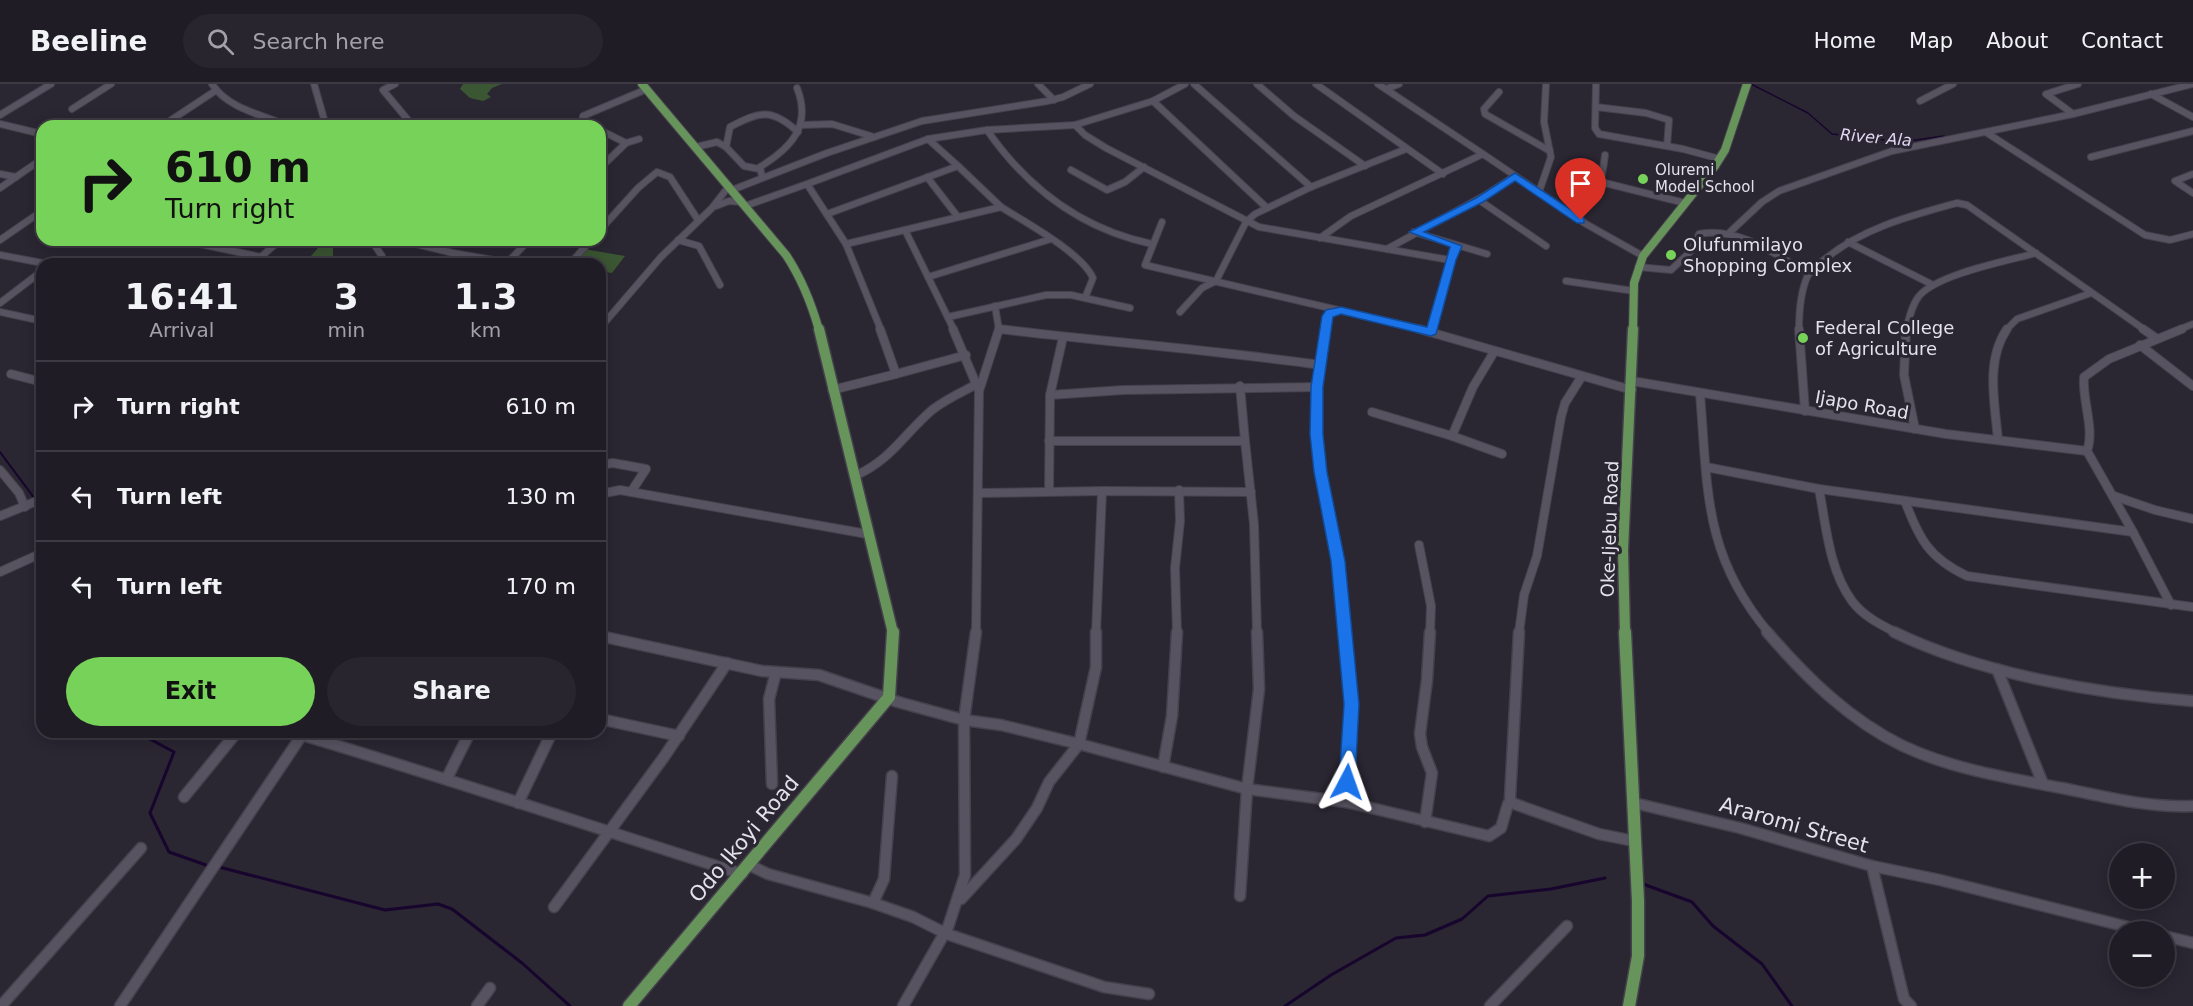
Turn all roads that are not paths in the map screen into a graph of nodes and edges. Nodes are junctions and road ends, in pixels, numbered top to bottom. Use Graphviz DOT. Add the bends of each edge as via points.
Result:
graph roads {
  1 [pos="51,84"];
  2 [pos="111,84"];
  3 [pos="212,84"];
  4 [pos="314,84"];
  5 [pos="395,84"];
  6 [pos="1038,84"];
  7 [pos="1090,84"];
  8 [pos="1185,84"];
  9 [pos="1194,84"];
  10 [pos="1257,84"];
  11 [pos="1316,84"];
  12 [pos="1378,84"];
  13 [pos="1399,84"];
  14 [pos="1546,84"];
  15 [pos="1596,84"];
  16 [pos="1747,84"];
  17 [pos="1951,84"];
  18 [pos="2076,84"];
  19 [pos="2193,84"];
  20 [pos="645,87"];
  21 [pos="796,88"];
  22 [pos="1386,89"];
  23 [pos="214,92"];
  24 [pos="1499,92"];
  25 [pos="2151,94"];
  26 [pos="1054,100"];
  27 [pos="1920,101"];
  28 [pos="1153,102"];
  29 [pos="1596,107"];
  30 [pos="72,109"];
  31 [pos="2073,114"];
  32 [pos="0,115"];
  33 [pos="2193,117"];
  34 [pos="171,120"];
  35 [pos="275,120"];
  36 [pos="324,120"];
  37 [pos="408,120"];
  38 [pos="582,120"];
  39 [pos="0,124"];
  40 [pos="802,124"];
  41 [pos="1075,125"];
  42 [pos="987,130"];
  43 [pos="2193,131"];
  44 [pos="798,132"];
  45 [pos="36,133"];
  46 [pos="606,133"];
  47 [pos="1987,133"];
  48 [pos="874,137"];
  49 [pos="639,139"];
  50 [pos="928,139"];
  51 [pos="626,143"];
  52 [pos="1667,146"];
  53 [pos="696,147"];
  54 [pos="726,147"];
  55 [pos="1406,149"];
  56 [pos="1550,151"];
  57 [pos="1483,154"];
  58 [pos="1605,155"];
  59 [pos="2091,157"];
  60 [pos="1720,159"];
  61 [pos="606,160"];
  62 [pos="609,160"];
  63 [pos="36,163"];
  64 [pos="606,163"];
  65 [pos="958,166"];
  66 [pos="1365,166"];
  67 [pos="1144,167"];
  68 [pos="759,169"];
  69 [pos="1071,170"];
  70 [pos="0,174"];
  71 [pos="1443,174"];
  72 [pos="2193,174"];
  73 [pos="1515,176"];
  74 [pos="16,177"];
  75 [pos="762,177"];
  76 [pos="927,177"];
  77 [pos="1601,182"];
  78 [pos="807,184"];
  79 [pos="1311,187"];
  80 [pos="0,188"];
  81 [pos="730,188"];
  82 [pos="1539,192"];
  83 [pos="2193,193"];
  84 [pos="1479,200"];
  85 [pos="1685,202"];
  86 [pos="743,204"];
  87 [pos="1001,207"];
  88 [pos="1266,207"];
  89 [pos="712,208"];
  90 [pos="826,214"];
  91 [pos="36,215"];
  92 [pos="1576,216"];
  93 [pos="958,217"];
  94 [pos="698,220"];
  95 [pos="1162,222"];
  96 [pos="1246,222"];
  97 [pos="606,223"];
  98 [pos="905,230"];
  99 [pos="1414,232"];
  100 [pos="1730,232"];
  101 [pos="2193,234"];
  102 [pos="1320,238"];
  103 [pos="1051,239"];
  104 [pos="0,240"];
  105 [pos="678,240"];
  106 [pos="1848,242"];
  107 [pos="846,244"];
  108 [pos="1152,244"];
  109 [pos="209,246"];
  110 [pos="273,246"];
  111 [pos="424,246"];
  112 [pos="523,246"];
  113 [pos="586,246"];
  114 [pos="1456,246"];
  115 [pos="1546,246"];
  116 [pos="1387,249"];
  117 [pos="2036,253"];
  118 [pos="1487,254"];
  119 [pos="0,255"];
  120 [pos="1643,256"];
  121 [pos="261,257"];
  122 [pos="484,258"];
  123 [pos="512,258"];
  124 [pos="575,258"];
  125 [pos="1450,260"];
  126 [pos="36,262"];
  127 [pos="1638,267"];
  128 [pos="1809,274"];
  129 [pos="36,276"];
  130 [pos="928,277"];
  131 [pos="1216,281"];
  132 [pos="1566,281"];
  133 [pos="720,285"];
  134 [pos="1933,285"];
  135 [pos="1634,291"];
  136 [pos="2091,292"];
  137 [pos="1085,298"];
  138 [pos="1,303"];
  139 [pos="995,306"];
  140 [pos="1130,308"];
  141 [pos="1337,310"];
  142 [pos="1180,312"];
  143 [pos="2,313"];
  144 [pos="948,317"];
  145 [pos="36,320"];
  146 [pos="606,321"];
  147 [pos="2193,324"];
  148 [pos="999,329"];
  149 [pos="1431,332"];
  150 [pos="1063,337"];
  151 [pos="2156,338"];
  152 [pos="2140,345"];
  153 [pos="1494,352"];
  154 [pos="966,355"];
  155 [pos="1321,365"];
  156 [pos="10,374"];
  157 [pos="896,374"];
  158 [pos="1582,376"];
  159 [pos="36,380"];
  160 [pos="1632,385"];
  161 [pos="1240,386"];
  162 [pos="2193,386"];
  163 [pos="1317,387"];
  164 [pos="978,388"];
  165 [pos="832,390"];
  166 [pos="1700,394"];
  167 [pos="1050,395"];
  168 [pos="1805,411"];
  169 [pos="1372,412"];
  170 [pos="1915,429"];
  171 [pos="1452,435"];
  172 [pos="1998,440"];
  173 [pos="1049,441"];
  174 [pos="1245,441"];
  175 [pos="2087,451"];
  176 [pos="1502,454"];
  177 [pos="606,464"];
  178 [pos="1706,467"];
  179 [pos="0,470"];
  180 [pos="855,476"];
  181 [pos="1819,489"];
  182 [pos="1179,490"];
  183 [pos="1049,491"];
  184 [pos="1102,491"];
  185 [pos="631,492"];
  186 [pos="1251,492"];
  187 [pos="606,493"];
  188 [pos="980,493"];
  189 [pos="2114,496"];
  190 [pos="1905,501"];
  191 [pos="36,502"];
  192 [pos="27,506"];
  193 [pos="0,516"];
  194 [pos="2193,519"];
  195 [pos="2133,532"];
  196 [pos="867,534"];
  197 [pos="1419,545"];
  198 [pos="36,556"];
  199 [pos="0,572"];
  200 [pos="2171,605"];
  201 [pos="2193,607"];
  202 [pos="606,637"];
  203 [pos="727,663"];
  204 [pos="1997,669"];
  205 [pos="776,672"];
  206 [pos="889,697"];
  207 [pos="2193,701"];
  208 [pos="606,720"];
  209 [pos="964,720"];
  210 [pos="679,736"];
  211 [pos="232,738"];
  212 [pos="300,738"];
  213 [pos="319,738"];
  214 [pos="467,738"];
  215 [pos="549,738"];
  216 [pos="1079,744"];
  217 [pos="1163,767"];
  218 [pos="892,776"];
  219 [pos="447,778"];
  220 [pos="772,783"];
  221 [pos="2043,784"];
  222 [pos="1247,789"];
  223 [pos="184,797"];
  224 [pos="1346,802"];
  225 [pos="518,803"];
  226 [pos="1512,803"];
  227 [pos="1634,803"];
  228 [pos="2193,806"];
  229 [pos="1425,822"];
  230 [pos="607,832"];
  231 [pos="1634,841"];
  232 [pos="141,848"];
  233 [pos="1872,866"];
  234 [pos="745,869"];
  235 [pos="1240,896"];
  236 [pos="961,900"];
  237 [pos="873,903"];
  238 [pos="554,907"];
  239 [pos="2109,922"];
  240 [pos="1567,926"];
  241 [pos="947,934"];
  242 [pos="2175,939"];
  243 [pos="2193,943"];
  244 [pos="490,988"];
  245 [pos="1149,994"];
  246 [pos="1,1005"];
  247 [pos="120,1006"];
  248 [pos="477,1006"];
  249 [pos="628,1006"];
  250 [pos="903,1006"];
  251 [pos="1490,1006"];
  252 [pos="1629,1006"];
  253 [pos="1911,1006"];
  1 -- 32 [label="street"];
  2 -- 30 [label="street"];
  3 -- 23 [label="street"];
  4 -- 36 [label="street"];
  5 -- 37 [label="street" via="383,90"];
  6 -- 26 [label="street"];
  7 -- 26 [label="street"];
  8 -- 28 [label="street"];
  9 -- 79 [label="street"];
  10 -- 66 [label="street" via="1294,116"];
  11 -- 55 [label="street"];
  12 -- 22 [label="street"];
  13 -- 22 [label="street"];
  14 -- 56 [label="street" via="1544,122"];
  15 -- 29 [label="street"];
  16 -- 60 [label="main road, Oke-Ijebu Road"];
  17 -- 27 [label="street"];
  18 -- 31 [label="street" via="2046,94"];
  19 -- 25 [label="street"];
  20 -- 38 [label="street" via="583,116"];
  20 -- 53 [label="main road"];
  21 -- 40 [label="street" via="802,103"];
  22 -- 57 [label="street"];
  23 -- 34 [label="street"];
  23 -- 35 [label="street"];
  24 -- 56 [label="street" via="1484,109 1485,114"];
  25 -- 31 [label="street"];
  25 -- 33 [label="street"];
  26 -- 48 [label="street" via="941,116"];
  28 -- 41 [label="street"];
  28 -- 88 [label="street"];
  29 -- 52 [label="street" via="1595,128 1599,134"];
  29 -- 52 [label="street" via="1669,120"];
  31 -- 47 [label="street"];
  39 -- 45 [label="street"];
  40 -- 44 [label="street"];
  40 -- 48 [label="street" via="832,124"];
  41 -- 42 [label="street"];
  41 -- 67 [label="street" via="1093,140"];
  42 -- 50 [label="street"];
  42 -- 108 [label="street" via="1018,171 1073,215 1108,234"];
  43 -- 59 [label="street"];
  44 -- 54 [label="street" via="776,115 762,114 730,127"];
  44 -- 68 [label="street" via="777,157"];
  46 -- 51 [label="street"];
  47 -- 100 [label="street" via="1899,149 1779,191"];
  47 -- 101 [label="street" via="2145,235 2170,240"];
  48 -- 75 [label="street"];
  49 -- 51 [label="street"];
  50 -- 65 [label="street"];
  50 -- 78 [label="street"];
  51 -- 62 [label="street"];
  52 -- 60 [label="street"];
  53 -- 54 [label="street" via="714,142"];
  53 -- 81 [label="main road"];
  54 -- 68 [label="street" via="739,163"];
  55 -- 66 [label="street"];
  55 -- 71 [label="street"];
  56 -- 82 [label="street"];
  57 -- 71 [label="street"];
  57 -- 73 [label="street"];
  58 -- 77 [label="street"];
  60 -- 85 [label="main road, Oke-Ijebu Road"];
  61 -- 62 [label="street"];
  62 -- 64 [label="street"];
  63 -- 74 [label="street"];
  65 -- 76 [label="street"];
  65 -- 87 [label="street"];
  66 -- 79 [label="street"];
  67 -- 69 [label="street" via="1107,190"];
  67 -- 96 [label="street"];
  68 -- 75 [label="street"];
  70 -- 74 [label="street"];
  71 -- 102 [label="street" via="1359,213"];
  72 -- 83 [label="street" via="2175,181"];
  73 -- 82 [label="street"];
  73 -- 84 [label="street"];
  74 -- 80 [label="street"];
  75 -- 81 [label="street"];
  76 -- 90 [label="street"];
  76 -- 93 [label="street"];
  77 -- 85 [label="street"];
  77 -- 92 [label="street" via="1594,201"];
  78 -- 86 [label="street"];
  78 -- 90 [label="street"];
  79 -- 88 [label="street"];
  81 -- 86 [label="main road"];
  81 -- 89 [label="street"];
  82 -- 92 [label="street"];
  84 -- 99 [label="street"];
  84 -- 115 [label="street"];
  85 -- 120 [label="main road, Oke-Ijebu Road"];
  86 -- 89 [label="street" via="729,201"];
  86 -- 165 [label="main road" via="800,276 816,316"];
  87 -- 93 [label="street"];
  87 -- 103 [label="street"];
  88 -- 96 [label="street"];
  89 -- 94 [label="street"];
  90 -- 107 [label="street"];
  91 -- 104 [label="street"];
  92 -- 120 [label="street"];
  93 -- 98 [label="street"];
  94 -- 97 [label="street" via="670,177 657,172"];
  94 -- 105 [label="street"];
  95 -- 108 [label="street"];
  96 -- 102 [label="street"];
  96 -- 131 [label="street"];
  98 -- 107 [label="street"];
  98 -- 130 [label="street"];
  99 -- 114 [label="street"];
  99 -- 116 [label="street"];
  100 -- 127 [label="street" via="1699,234 1692,250 1671,270"];
  100 -- 128 [label="street"];
  102 -- 116 [label="street"];
  103 -- 130 [label="street"];
  103 -- 137 [label="street" via="1092,274"];
  105 -- 133 [label="street" via="699,246"];
  105 -- 146 [label="street"];
  106 -- 117 [label="street" via="1889,223 1960,202"];
  106 -- 128 [label="street"];
  106 -- 134 [label="street"];
  107 -- 157 [label="street"];
  108 -- 131 [label="street, Ijapo Road" via="1144,264"];
  109 -- 121 [label="street"];
  110 -- 121 [label="street"];
  111 -- 122 [label="street"];
  112 -- 123 [label="street"];
  113 -- 124 [label="street"];
  114 -- 118 [label="street"];
  114 -- 125 [label="street"];
  116 -- 125 [label="street"];
  117 -- 134 [label="street"];
  117 -- 136 [label="street"];
  119 -- 126 [label="street"];
  120 -- 127 [label="main road, Oke-Ijebu Road"];
  125 -- 149 [label="street"];
  127 -- 135 [label="main road, Oke-Ijebu Road"];
  128 -- 168 [label="street" via="1800,312 1799,363"];
  129 -- 138 [label="street"];
  130 -- 144 [label="street"];
  131 -- 141 [label="street, Ijapo Road"];
  131 -- 142 [label="street" via="1202,288"];
  132 -- 135 [label="street"];
  134 -- 170 [label="street" via="1914,302 1905,347 1905,382"];
  135 -- 160 [label="main road, Oke-Ijebu Road"];
  136 -- 151 [label="street"];
  136 -- 172 [label="street" via="2007,326 2000,338 1995,367"];
  137 -- 139 [label="street" via="1046,294"];
  137 -- 140 [label="street"];
  138 -- 143 [label="street"];
  139 -- 144 [label="street"];
  139 -- 148 [label="street"];
  141 -- 149 [label="street, Ijapo Road"];
  141 -- 155 [label="street" via="1326,319"];
  143 -- 145 [label="street"];
  144 -- 154 [label="street"];
  147 -- 151 [label="street"];
  148 -- 150 [label="street"];
  148 -- 164 [label="street"];
  149 -- 153 [label="street, Ijapo Road"];
  150 -- 155 [label="street" via="1224,351"];
  150 -- 167 [label="street"];
  151 -- 152 [label="street"];
  152 -- 162 [label="street"];
  152 -- 175 [label="street" via="2109,359 2084,377 2082,396 2092,443"];
  153 -- 158 [label="street, Ijapo Road"];
  153 -- 171 [label="street"];
  154 -- 157 [label="street"];
  154 -- 164 [label="street"];
  155 -- 163 [label="street"];
  156 -- 159 [label="street"];
  157 -- 165 [label="street"];
  158 -- 160 [label="street, Ijapo Road"];
  158 -- 226 [label="street" via="1561,417 1537,556 1522,607"];
  160 -- 166 [label="street, Ijapo Road"];
  160 -- 227 [label="main road, Oke-Ijebu Road" via="1623,550"];
  161 -- 163 [label="street"];
  161 -- 167 [label="street"];
  161 -- 174 [label="street"];
  163 -- 224 [label="street" via="1320,472 1338,561 1352,704"];
  164 -- 180 [label="street" via="942,402 886,459"];
  164 -- 188 [label="street"];
  165 -- 180 [label="main road"];
  166 -- 168 [label="street, Ijapo Road"];
  166 -- 178 [label="street"];
  167 -- 173 [label="street"];
  168 -- 170 [label="street, Ijapo Road"];
  169 -- 171 [label="street"];
  170 -- 172 [label="street, Ijapo Road"];
  171 -- 176 [label="street"];
  172 -- 175 [label="street, Ijapo Road"];
  173 -- 174 [label="street"];
  173 -- 183 [label="street"];
  174 -- 186 [label="street"];
  175 -- 189 [label="street"];
  177 -- 185 [label="street" via="646,469"];
  178 -- 181 [label="street"];
  178 -- 221 [label="street" via="1717,545 1734,586 1749,610 1810,678 1857,719 1901,745 1960,766"];
  179 -- 192 [label="street"];
  180 -- 196 [label="main road"];
  181 -- 190 [label="street"];
  181 -- 204 [label="street" via="1837,568 1853,602 1868,617 1911,640"];
  182 -- 184 [label="street"];
  182 -- 186 [label="street"];
  182 -- 217 [label="street" via="1175,568 1178,648"];
  183 -- 184 [label="street"];
  183 -- 188 [label="street"];
  184 -- 216 [label="street" via="1095,608 1096,667"];
  185 -- 187 [label="street"];
  185 -- 196 [label="street"];
  186 -- 222 [label="street" via="1259,689"];
  188 -- 209 [label="street" via="976,639"];
  189 -- 194 [label="street"];
  189 -- 195 [label="street"];
  190 -- 195 [label="street"];
  190 -- 200 [label="street" via="1925,548 1946,567 1966,576"];
  191 -- 192 [label="street"];
  192 -- 193 [label="street"];
  195 -- 200 [label="street"];
  196 -- 206 [label="main road" via="893,630"];
  197 -- 229 [label="street" via="1431,606 1420,734 1432,773"];
  198 -- 199 [label="street"];
  200 -- 201 [label="street"];
  202 -- 203 [label="street"];
  203 -- 205 [label="street"];
  203 -- 210 [label="street"];
  204 -- 207 [label="street" via="2135,696"];
  204 -- 221 [label="street"];
  205 -- 206 [label="street" via="819,675"];
  205 -- 220 [label="street" via="769,699"];
  206 -- 209 [label="street"];
  206 -- 234 [label="main road, Odo Ikoyi Road"];
  208 -- 210 [label="street"];
  209 -- 216 [label="street"];
  209 -- 236 [label="street" via="966,841"];
  210 -- 230 [label="street"];
  211 -- 223 [label="street"];
  212 -- 247 [label="street"];
  213 -- 219 [label="street"];
  214 -- 219 [label="street"];
  215 -- 225 [label="street"];
  216 -- 217 [label="street"];
  216 -- 236 [label="street" via="1049,782 1016,839"];
  217 -- 222 [label="street"];
  218 -- 237 [label="street" via="884,879"];
  219 -- 225 [label="street"];
  221 -- 228 [label="street" via="2145,805"];
  222 -- 224 [label="street"];
  222 -- 235 [label="street"];
  224 -- 229 [label="street"];
  225 -- 230 [label="street"];
  226 -- 229 [label="street" via="1508,804 1503,826 1494,835"];
  226 -- 231 [label="street" via="1592,832"];
  227 -- 231 [label="main road, Oke-Ijebu Road"];
  227 -- 233 [label="street, Araromi Street"];
  230 -- 234 [label="street"];
  230 -- 238 [label="street"];
  231 -- 252 [label="main road, Oke-Ijebu Road" via="1638,956"];
  232 -- 246 [label="street"];
  233 -- 239 [label="street"];
  233 -- 253 [label="street, Araromi Street" via="1904,999"];
  234 -- 237 [label="street"];
  234 -- 249 [label="main road, Odo Ikoyi Road"];
  236 -- 241 [label="street"];
  237 -- 241 [label="street"];
  240 -- 251 [label="street"];
  241 -- 245 [label="street" via="1104,987"];
  241 -- 250 [label="street"];
  242 -- 243 [label="street"];
  244 -- 248 [label="street"];
}
